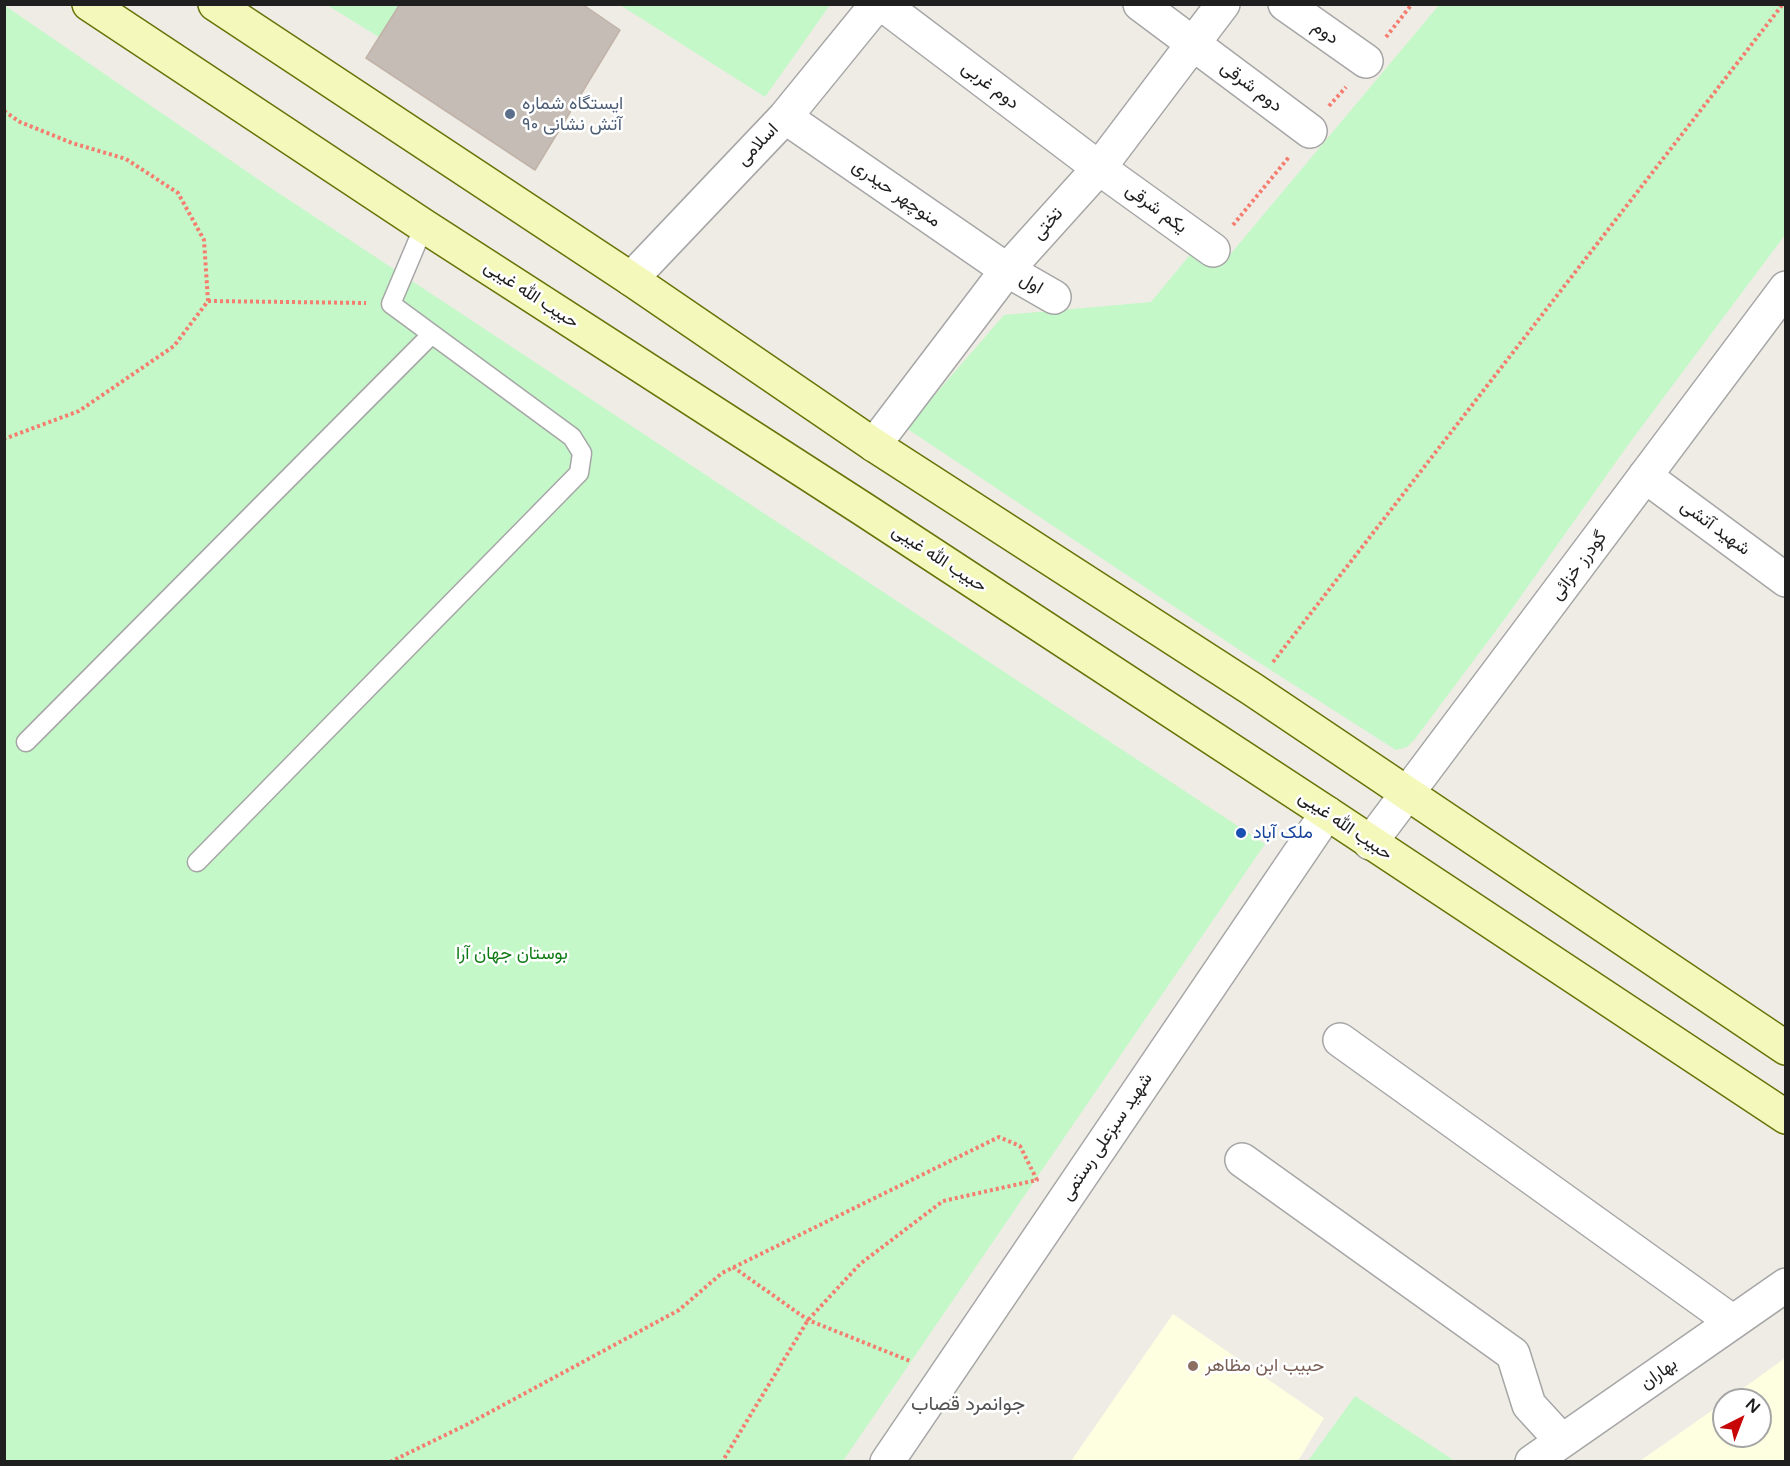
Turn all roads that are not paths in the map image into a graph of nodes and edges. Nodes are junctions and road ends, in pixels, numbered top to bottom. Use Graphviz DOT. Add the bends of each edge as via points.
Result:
graph roads {
  1 [pos="89,4"];
  2 [pos="215,4"];
  3 [pos="877,4"];
  4 [pos="882,4"];
  5 [pos="1140,4"];
  6 [pos="1223,4"];
  7 [pos="1285,4"];
  8 [pos="1193,44"];
  9 [pos="1366,61"];
  10 [pos="785,117"];
  11 [pos="1310,131"];
  12 [pos="1099,168"];
  13 [pos="424,226"];
  14 [pos="1213,250"];
  15 [pos="1007,270"];
  16 [pos="631,279"];
  17 [pos="1054,297"];
  18 [pos="1782,299"];
  19 [pos="432,333"];
  20 [pos="874,445"];
  21 [pos="1645,476"];
  22 [pos="1785,580"];
  23 [pos="26,742"];
  24 [pos="1407,794"];
  25 [pos="1327,813"];
  26 [pos="1370,843"];
  27 [pos="196,862"];
  28 [pos="1340,1040"];
  29 [pos="1785,1048"];
  30 [pos="1785,1117"];
  31 [pos="1242,1160"];
  32 [pos="1785,1286"];
  33 [pos="1733,1322"];
  34 [pos="1562,1440"];
  35 [pos="887,1461"];
  36 [pos="1532,1461"];
  1 -- 13 [label="main road, حبیب الله غیبی"];
  2 -- 16 [label="main road"];
  3 -- 10 [label="street, اسلامی"];
  4 -- 12 [label="street, دوم غربی"];
  5 -- 8 [label="street, دوم شرقی"];
  6 -- 8 [label="street, تختی"];
  7 -- 9 [label="street, دوم"];
  8 -- 11 [label="street, دوم شرقی"];
  8 -- 12 [label="street, تختی"];
  10 -- 15 [label="street, منوچهر حیدری"];
  10 -- 16 [label="street, اسلامی"];
  12 -- 14 [label="street, یکم شرقی"];
  12 -- 15 [label="street, تختی"];
  13 -- 19 [label="lane" via="391,304"];
  13 -- 25 [label="main road, حبیب الله غیبی"];
  15 -- 17 [label="street, اول"];
  15 -- 20 [label="street, تختی"];
  16 -- 20 [label="main road"];
  18 -- 21 [label="street, گودرز خزائی"];
  19 -- 23 [label="lane"];
  19 -- 27 [label="lane" via="572,437 582,453 579,473"];
  20 -- 24 [label="main road" via="1252,688"];
  21 -- 22 [label="street, شهید آتشی"];
  21 -- 24 [label="street, گودرز خزائی"];
  24 -- 26 [label="street, گودرز خزائی"];
  24 -- 29 [label="main road"];
  25 -- 26 [label="main road, حبیب الله غیبی"];
  25 -- 35 [label="street, شهید سبزعلی رستمی"];
  26 -- 30 [label="main road, حبیب الله غیبی"];
  28 -- 33 [label="street"];
  31 -- 34 [label="street" via="1513,1354 1529,1405"];
  32 -- 33 [label="street, بهاران"];
  33 -- 34 [label="street, بهاران"];
  34 -- 36 [label="street, بهاران"];
}
